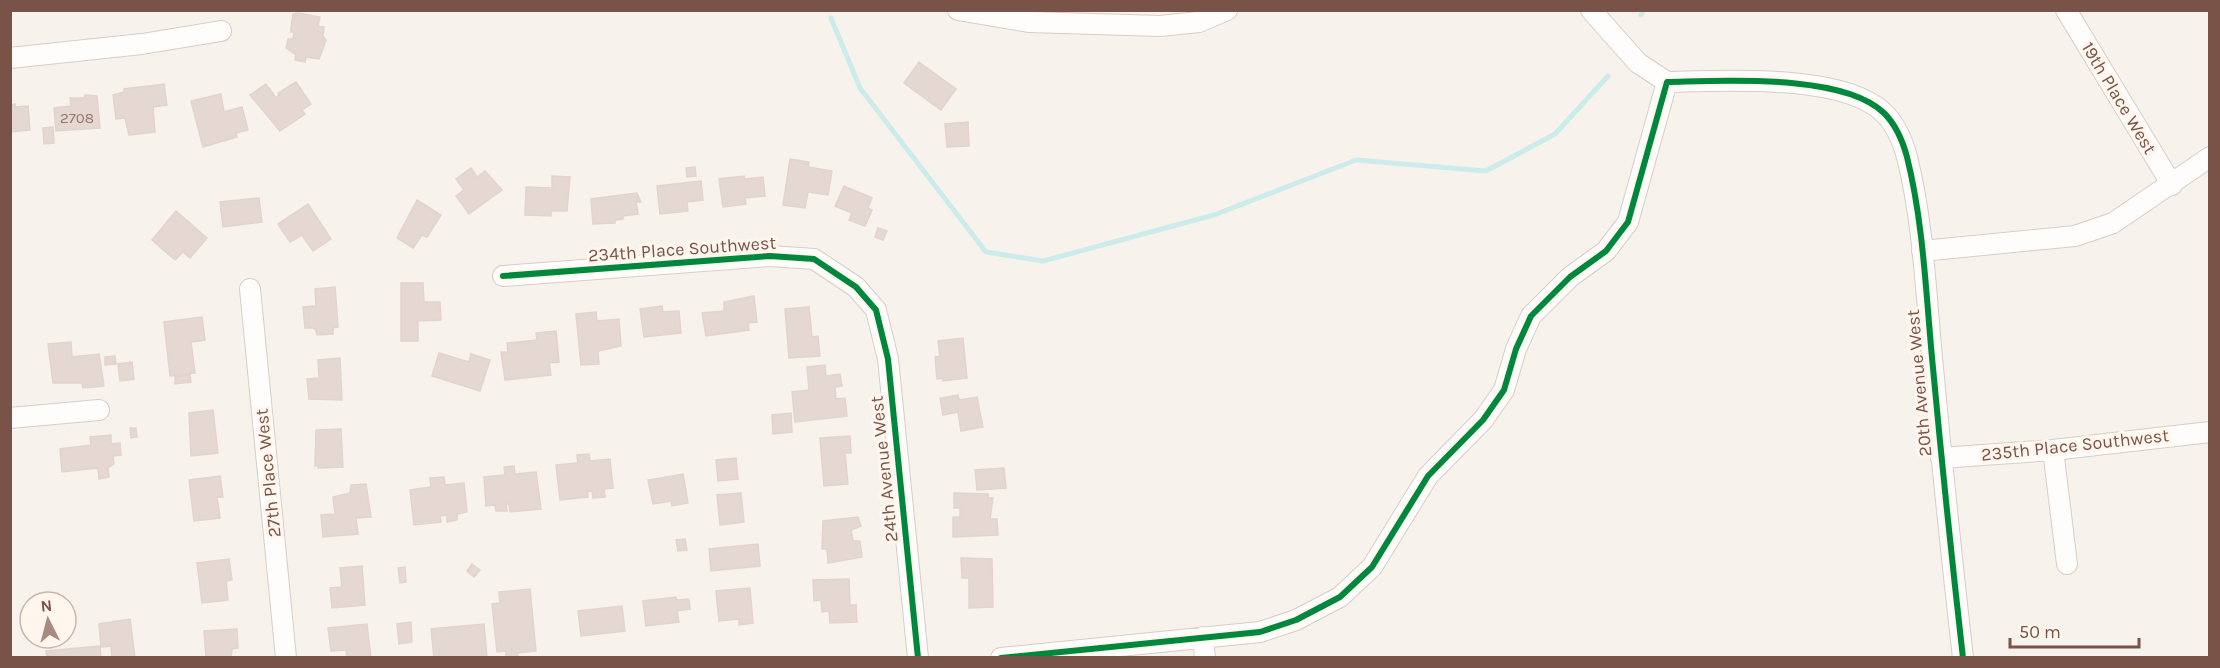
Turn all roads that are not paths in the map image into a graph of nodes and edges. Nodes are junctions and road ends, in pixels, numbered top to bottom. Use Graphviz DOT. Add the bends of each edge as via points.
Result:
graph roads {
  1 [pos="958,10"];
  2 [pos="1227,10"];
  3 [pos="1591,10"];
  4 [pos="2066,10"];
  5 [pos="221,32"];
  6 [pos="10,58"];
  7 [pos="1667,82"];
  8 [pos="2210,157"];
  9 [pos="2172,185"];
  10 [pos="1922,251"];
  11 [pos="503,276"];
  12 [pos="856,287"];
  13 [pos="250,289"];
  14 [pos="99,410"];
  15 [pos="10,418"];
  16 [pos="2210,432"];
  17 [pos="2053,450"];
  18 [pos="1941,458"];
  19 [pos="2067,564"];
  20 [pos="1203,637"];
  21 [pos="286,657"];
  22 [pos="918,657"];
  23 [pos="1001,657"];
  24 [pos="1205,657"];
  25 [pos="1963,657"];
  1 -- 2 [label="street" via="1029,22 1160,26 1199,22"];
  3 -- 7 [label="street" via="1638,63"];
  4 -- 9 [label="street, 19th Place West"];
  5 -- 6 [label="street"];
  7 -- 10 [label="street, 20th Avenue West" via="1761,81 1812,87 1857,96 1884,112 1907,155"];
  7 -- 20 [label="street" via="1628,222 1606,251 1570,277 1531,316 1504,390 1484,420 1428,476 1372,567 1340,597 1296,620 1260,632"];
  8 -- 9 [label="street"];
  9 -- 10 [label="street" via="2113,223 2075,236"];
  10 -- 18 [label="street, 20th Avenue West"];
  11 -- 12 [label="street, 234th Place Southwest" via="770,256 814,259"];
  12 -- 22 [label="street, 24th Avenue West" via="876,310 888,359"];
  13 -- 21 [label="street, 27th Place West"];
  14 -- 15 [label="street"];
  16 -- 17 [label="street, 235th Place Southwest"];
  17 -- 18 [label="street, 235th Place Southwest"];
  17 -- 19 [label="street"];
  18 -- 25 [label="street, 20th Avenue West"];
  20 -- 23 [label="street"];
  20 -- 24 [label="street"];
}
